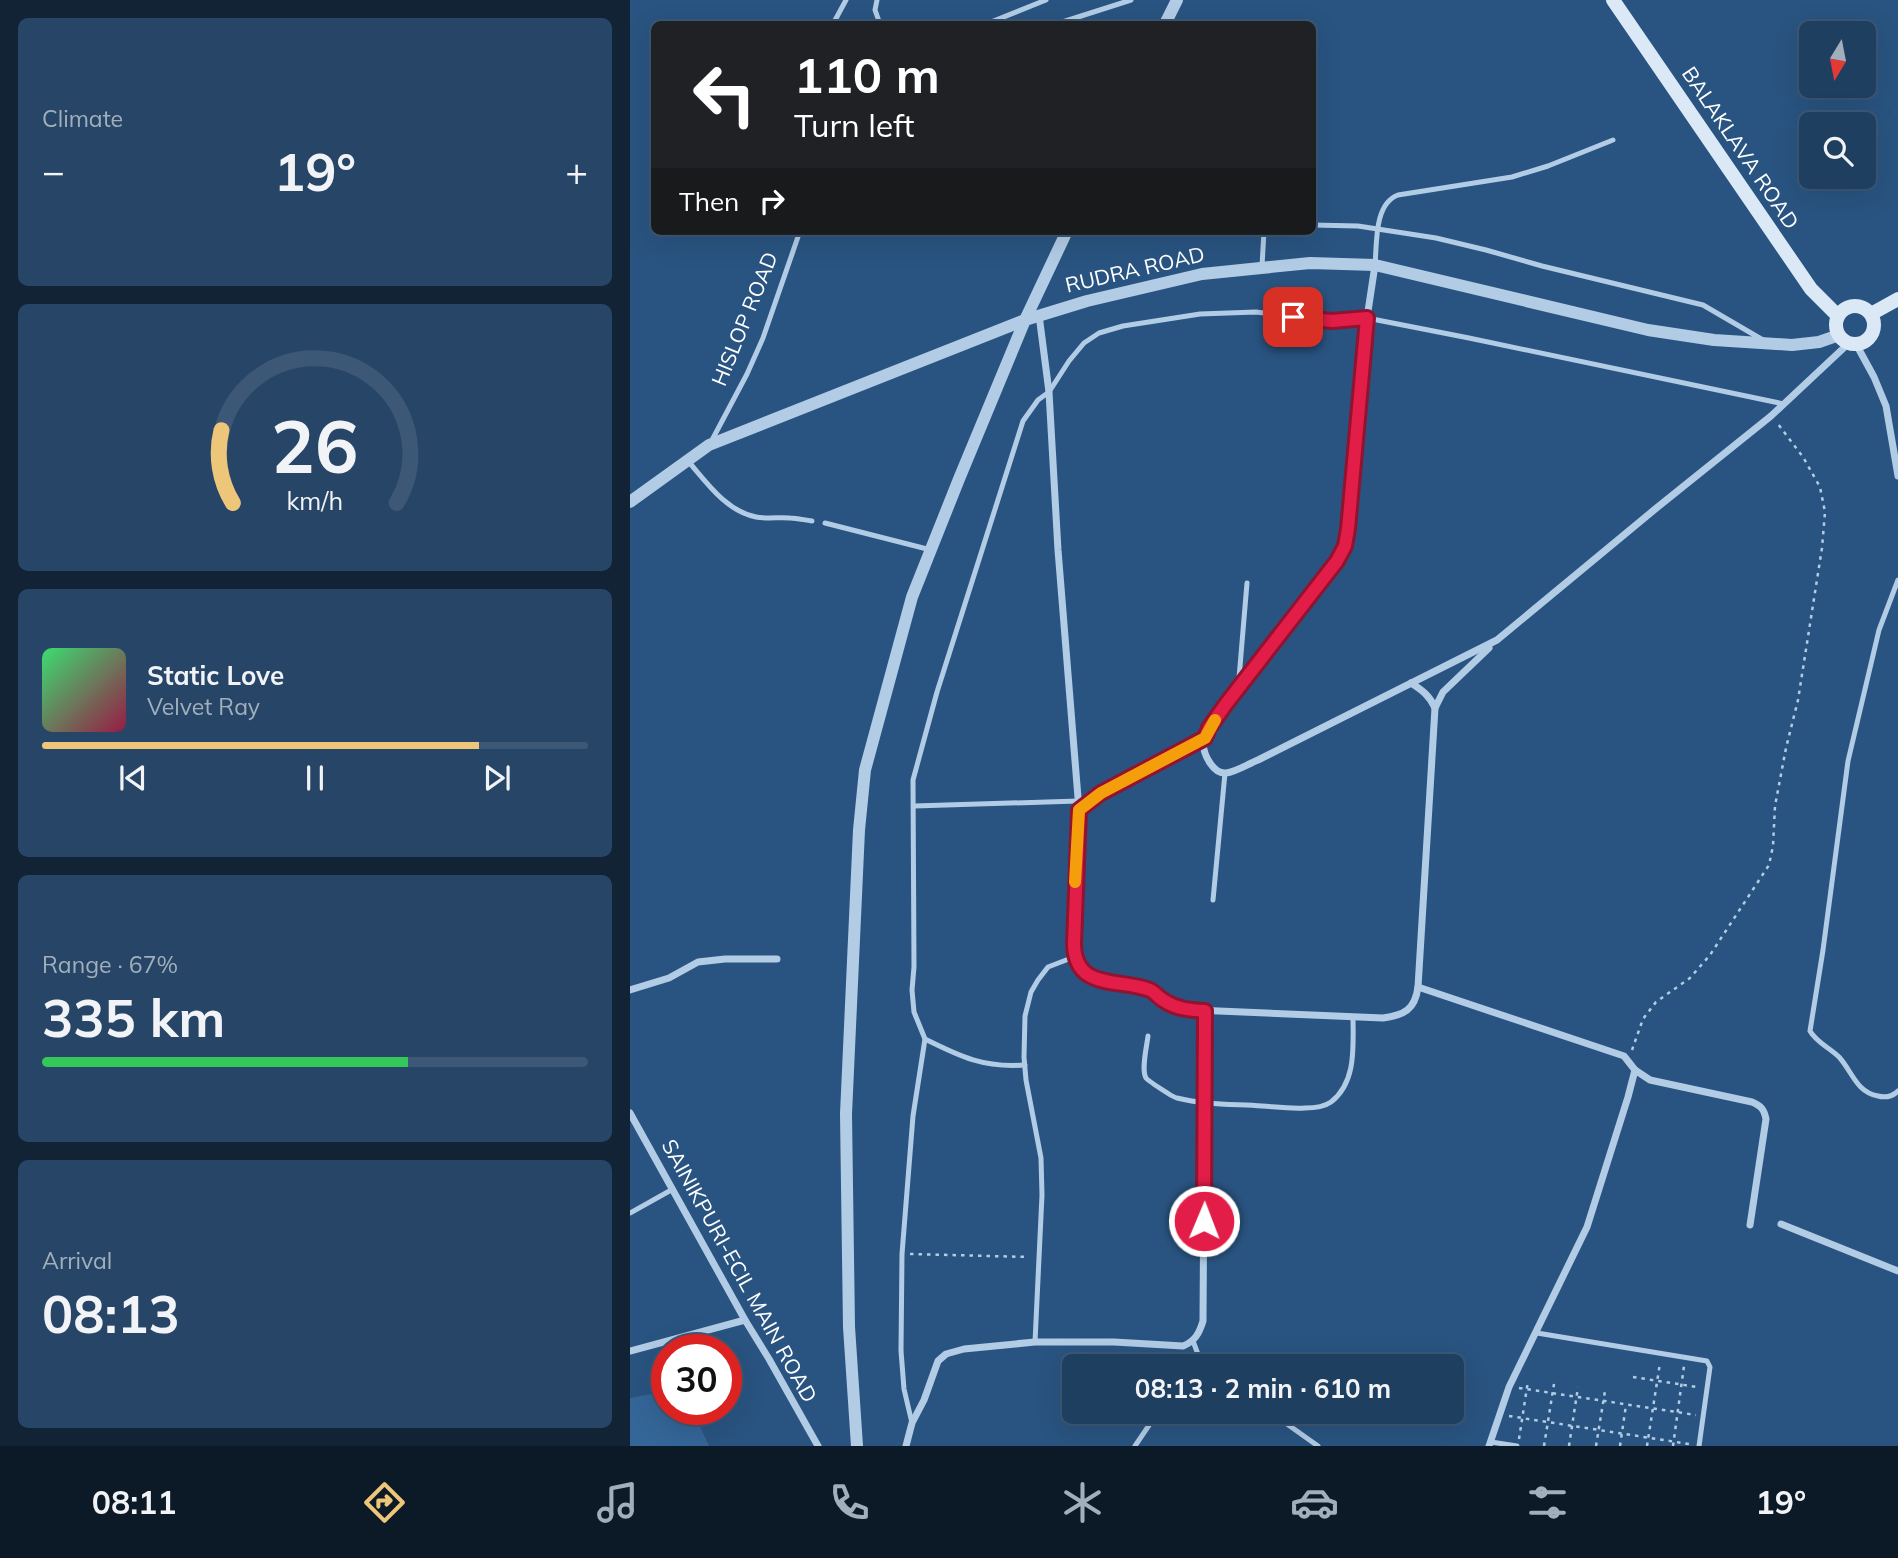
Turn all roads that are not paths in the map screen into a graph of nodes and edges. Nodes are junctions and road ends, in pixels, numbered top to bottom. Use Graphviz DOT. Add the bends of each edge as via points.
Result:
graph roads {
  1 [pos="846,0"];
  2 [pos="877,0"];
  3 [pos="1046,0"];
  4 [pos="1131,0"];
  5 [pos="1177,0"];
  6 [pos="1614,0"];
  7 [pos="835,21"];
  8 [pos="879,21"];
  9 [pos="994,21"];
  10 [pos="1065,21"];
  11 [pos="1166,21"];
  12 [pos="1613,140"];
  13 [pos="1316,225"];
  14 [pos="1378,229"];
  15 [pos="799,235"];
  16 [pos="1065,235"];
  17 [pos="1264,235"];
  18 [pos="1375,265"];
  19 [pos="1262,267"];
  20 [pos="1898,299"];
  21 [pos="1871,314"];
  22 [pos="1040,315"];
  23 [pos="1838,316"];
  24 [pos="1367,318"];
  25 [pos="1025,320"];
  26 [pos="1848,341"];
  27 [pos="1769,344"];
  28 [pos="1049,392"];
  29 [pos="1784,404"];
  30 [pos="709,445"];
  31 [pos="688,461"];
  32 [pos="1898,476"];
  33 [pos="630,502"];
  34 [pos="812,521"];
  35 [pos="825,523"];
  36 [pos="931,550"];
  37 [pos="1898,580"];
  38 [pos="1247,583"];
  39 [pos="1497,640"];
  40 [pos="1411,683"];
  41 [pos="1238,690"];
  42 [pos="1435,708"];
  43 [pos="1205,738"];
  44 [pos="1225,773"];
  45 [pos="1078,801"];
  46 [pos="914,806"];
  47 [pos="1079,810"];
  48 [pos="1213,900"];
  49 [pos="1074,957"];
  50 [pos="777,959"];
  51 [pos="1418,987"];
  52 [pos="630,990"];
  53 [pos="1205,1011"];
  54 [pos="1353,1017"];
  55 [pos="1148,1035"];
  56 [pos="925,1040"];
  57 [pos="1025,1065"];
  58 [pos="1635,1070"];
  59 [pos="1898,1091"];
  60 [pos="1205,1103"];
  61 [pos="630,1113"];
  62 [pos="673,1189"];
  63 [pos="630,1213"];
  64 [pos="1781,1224"];
  65 [pos="1750,1225"];
  66 [pos="1898,1271"];
  67 [pos="745,1320"];
  68 [pos="1537,1332"];
  69 [pos="1193,1341"];
  70 [pos="1035,1342"];
  71 [pos="630,1351"];
  72 [pos="1198,1354"];
  73 [pos="912,1423"];
  74 [pos="1150,1424"];
  75 [pos="1287,1424"];
  76 [pos="1490,1444"];
  77 [pos="818,1446"];
  78 [pos="857,1446"];
  79 [pos="906,1446"];
  80 [pos="1135,1446"];
  81 [pos="1318,1446"];
  82 [pos="1518,1446"];
  83 [pos="1699,1446"];
  1 -- 7 [label="lane"];
  2 -- 8 [label="lane"];
  3 -- 9 [label="lane"];
  4 -- 10 [label="lane"];
  5 -- 11 [label="street"];
  6 -- 23 [label="main road, BALAKLAVA ROAD" via="1811,289"];
  12 -- 14 [label="lane" via="1512,177 1390,198"];
  13 -- 14 [label="lane"];
  14 -- 18 [label="lane"];
  14 -- 27 [label="lane" via="1436,238 1703,305"];
  15 -- 30 [label="lane, HISLOP ROAD" via="763,338"];
  16 -- 25 [label="street"];
  17 -- 19 [label="lane"];
  18 -- 19 [label="street, RUDRA ROAD" via="1310,262"];
  18 -- 24 [label="street"];
  18 -- 27 [label="street, RUDRA ROAD" via="1648,330"];
  19 -- 22 [label="street, RUDRA ROAD" via="1166,281"];
  20 -- 21 [label="main road"];
  21 -- 23 [label="main road" via="1854,306"];
  21 -- 26 [label="main road" via="1872,333 1862,342"];
  22 -- 25 [label="street, RUDRA ROAD"];
  22 -- 28 [label="street"];
  23 -- 26 [label="main road" via="1836,329"];
  24 -- 28 [label="lane" via="1332,321 1256,312 1200,314 1124,326 1084,343"];
  24 -- 29 [label="lane"];
  24 -- 41 [label="street" via="1345,546"];
  25 -- 30 [label="street, RUDRA ROAD"];
  25 -- 36 [label="street"];
  26 -- 27 [label="street, RUDRA ROAD"];
  26 -- 29 [label="street"];
  26 -- 32 [label="street" via="1874,377 1886,406"];
  28 -- 45 [label="street"];
  28 -- 46 [label="lane" via="1024,421 937,692 913,780"];
  29 -- 39 [label="street"];
  30 -- 31 [label="street, HISLOP ROAD"];
  31 -- 33 [label="street, HISLOP ROAD"];
  31 -- 34 [label="lane" via="730,506 758,517"];
  35 -- 36 [label="lane"];
  36 -- 78 [label="street" via="912,597 876,726 865,770 859,830 846,1114 849,1327"];
  37 -- 59 [label="lane" via="1879,630 1848,761 1810,1031 1841,1059 1863,1090 1888,1097"];
  38 -- 41 [label="lane"];
  39 -- 40 [label="street"];
  39 -- 42 [label="street" via="1454,679"];
  40 -- 42 [label="street"];
  40 -- 44 [label="street"];
  41 -- 43 [label="street"];
  42 -- 51 [label="street"];
  43 -- 44 [label="street" via="1209,762"];
  43 -- 47 [label="street" via="1101,793"];
  44 -- 48 [label="lane"];
  45 -- 46 [label="lane"];
  45 -- 47 [label="street"];
  46 -- 56 [label="lane" via="912,990 914,1012"];
  47 -- 49 [label="street"];
  49 -- 53 [label="street" via="1077,965 1095,978 1148,989 1176,1008"];
  49 -- 57 [label="lane" via="1048,967 1031,992 1025,1016"];
  50 -- 52 [label="street" via="698,962 669,978"];
  51 -- 54 [label="street" via="1416,999 1398,1016"];
  51 -- 58 [label="street" via="1625,1056"];
  53 -- 54 [label="street"];
  53 -- 60 [label="street"];
  54 -- 60 [label="lane" via="1349,1076 1332,1101 1304,1109"];
  55 -- 60 [label="lane" via="1145,1077 1170,1096"];
  56 -- 57 [label="lane" via="965,1059"];
  56 -- 73 [label="lane" via="913,1116 902,1254 901,1351"];
  57 -- 70 [label="lane" via="1041,1158"];
  58 -- 65 [label="street" via="1655,1082 1752,1102 1765,1111"];
  58 -- 68 [label="street" via="1587,1227"];
  60 -- 69 [label="street" via="1203,1321"];
  61 -- 62 [label="street, SAINIKPURI-ECIL MAIN ROAD"];
  62 -- 63 [label="lane"];
  62 -- 67 [label="street, SAINIKPURI-ECIL MAIN ROAD"];
  64 -- 66 [label="street"];
  67 -- 71 [label="street"];
  67 -- 77 [label="street, SAINIKPURI-ECIL MAIN ROAD"];
  68 -- 76 [label="street" via="1509,1387"];
  68 -- 83 [label="lane" via="1709,1362"];
  69 -- 70 [label="street" via="1183,1346"];
  69 -- 72 [label="lane"];
  70 -- 73 [label="street" via="946,1354 938,1361"];
  73 -- 79 [label="street"];
  74 -- 80 [label="lane"];
  75 -- 81 [label="lane"];
  76 -- 82 [label="lane"];
}
